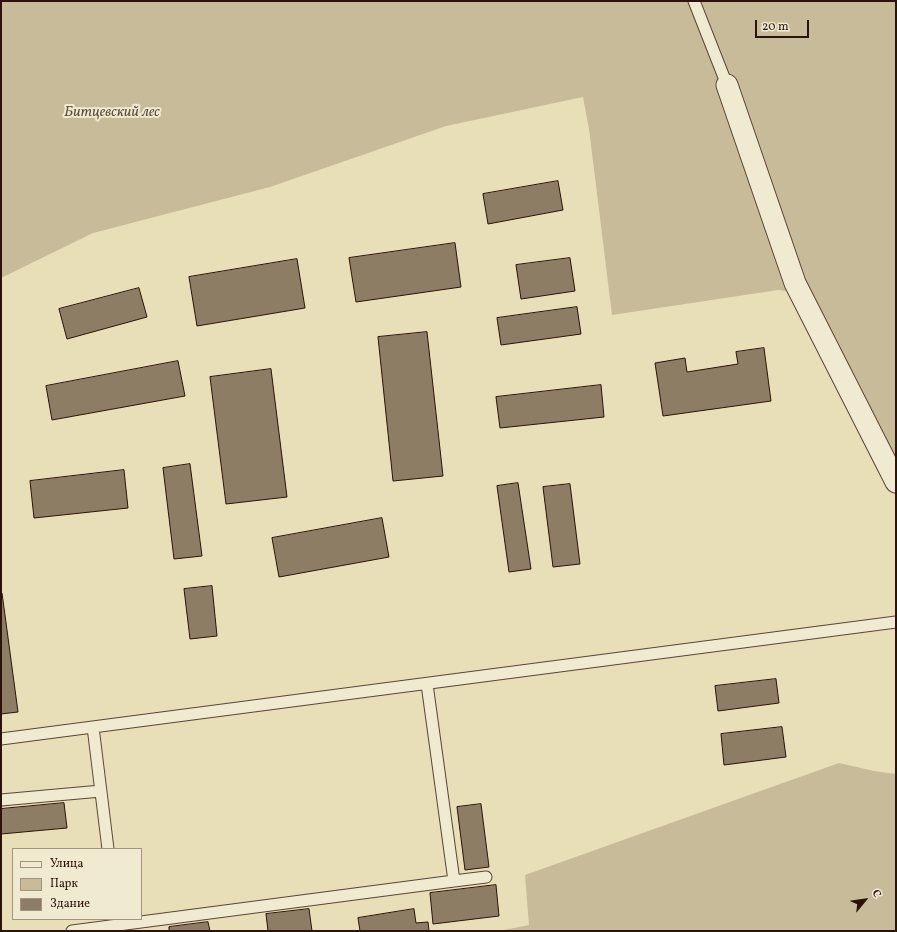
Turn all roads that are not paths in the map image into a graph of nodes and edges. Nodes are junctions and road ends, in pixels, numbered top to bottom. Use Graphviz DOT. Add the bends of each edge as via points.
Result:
graph roads {
  1 [pos="694,1"];
  2 [pos="727,85"];
  3 [pos="896,482"];
  4 [pos="896,622"];
  5 [pos="428,684"];
  6 [pos="92,727"];
  7 [pos="1,739"];
  8 [pos="101,791"];
  9 [pos="1,800"];
  10 [pos="108,848"];
  11 [pos="486,877"];
  12 [pos="454,881"];
  13 [pos="118,925"];
  14 [pos="72,931"];
  1 -- 2 [label="lane"];
  2 -- 3 [label="street" via="795,283"];
  4 -- 5 [label="lane"];
  5 -- 6 [label="lane"];
  5 -- 12 [label="lane"];
  6 -- 7 [label="lane"];
  6 -- 8 [label="lane"];
  8 -- 9 [label="lane"];
  8 -- 10 [label="lane"];
  11 -- 12 [label="lane"];
  12 -- 13 [label="lane"];
  13 -- 14 [label="lane"];
}
